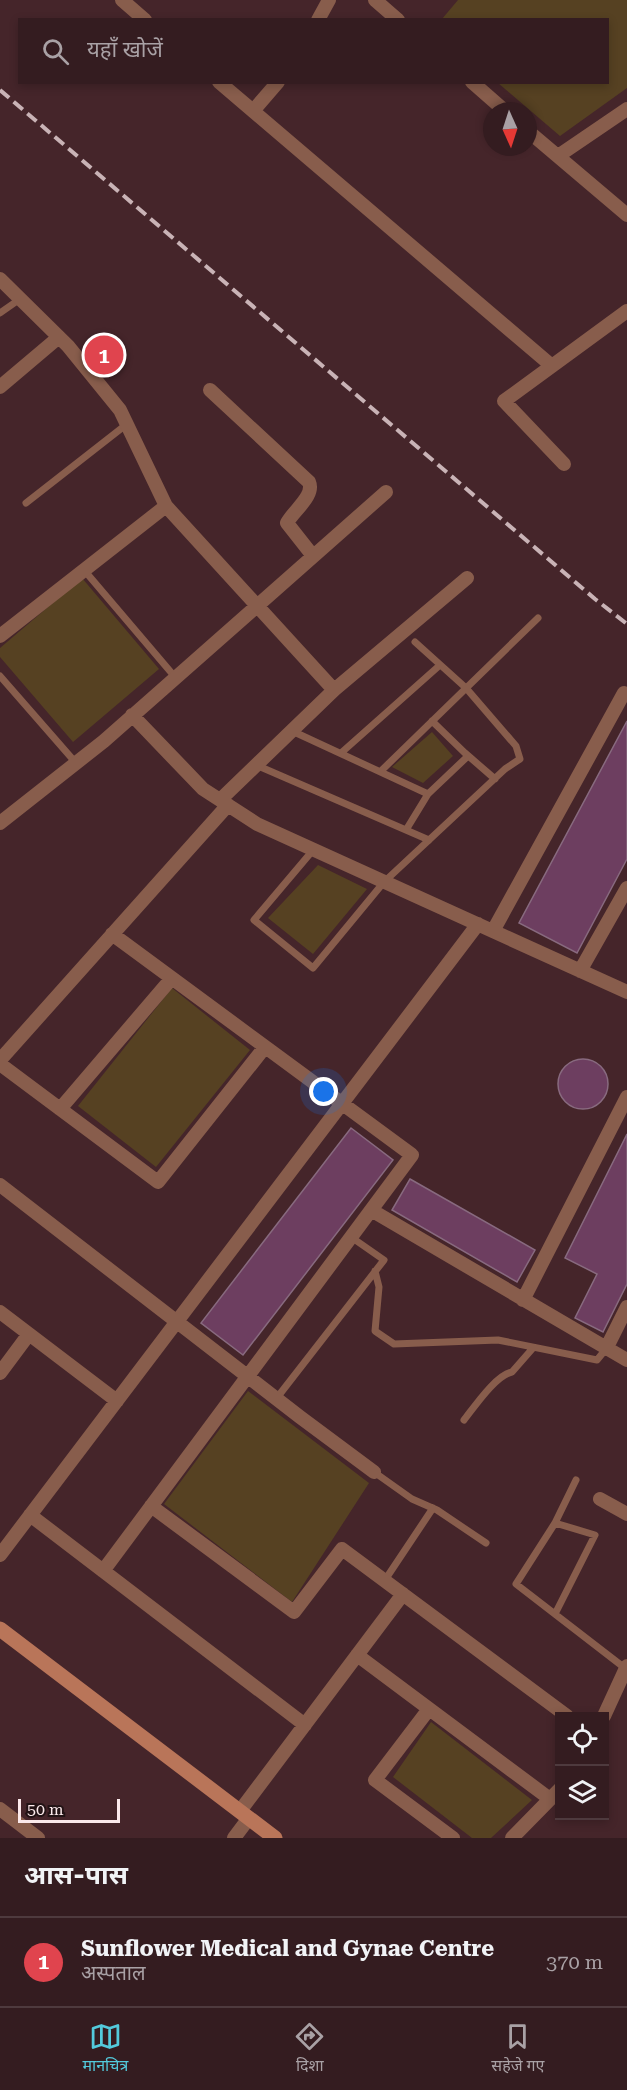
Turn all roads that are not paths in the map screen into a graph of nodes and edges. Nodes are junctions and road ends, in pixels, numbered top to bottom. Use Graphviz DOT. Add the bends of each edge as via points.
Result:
graph roads {
  1 [pos="122,0"];
  2 [pos="329,0"];
  3 [pos="375,0"];
  4 [pos="141,10"];
  5 [pos="319,18"];
  6 [pos="396,18"];
  7 [pos="221,84"];
  8 [pos="276,84"];
  9 [pos="474,84"];
  10 [pos="495,102"];
  11 [pos="627,110"];
  12 [pos="253,111"];
  13 [pos="537,138"];
  14 [pos="558,156"];
  15 [pos="627,215"];
  16 [pos="0,279"];
  17 [pos="20,299"];
  18 [pos="627,311"];
  19 [pos="0,313"];
  20 [pos="59,337"];
  21 [pos="552,366"];
  22 [pos="0,387"];
  23 [pos="210,390"];
  24 [pos="127,424"];
  25 [pos="564,464"];
  26 [pos="386,492"];
  27 [pos="26,503"];
  28 [pos="166,506"];
  29 [pos="313,556"];
  30 [pos="84,570"];
  31 [pos="466,578"];
  32 [pos="256,606"];
  33 [pos="538,618"];
  34 [pos="0,636"];
  35 [pos="415,642"];
  36 [pos="441,665"];
  37 [pos="0,676"];
  38 [pos="175,677"];
  39 [pos="466,688"];
  40 [pos="334,690"];
  41 [pos="624,693"];
  42 [pos="132,715"];
  43 [pos="432,721"];
  44 [pos="292,731"];
  45 [pos="463,752"];
  46 [pos="341,753"];
  47 [pos="76,763"];
  48 [pos="256,765"];
  49 [pos="381,771"];
  50 [pos="495,779"];
  51 [pos="428,794"];
  52 [pos="224,802"];
  53 [pos="0,823"];
  54 [pos="406,830"];
  55 [pos="429,840"];
  56 [pos="314,849"];
  57 [pos="384,882"];
  58 [pos="627,888"];
  59 [pos="478,924"];
  60 [pos="493,931"];
  61 [pos="112,934"];
  62 [pos="580,971"];
  63 [pos="172,978"];
  64 [pos="627,992"];
  65 [pos="265,1047"];
  66 [pos="0,1062"];
  67 [pos="627,1097"];
  68 [pos="342,1103"];
  69 [pos="60,1109"];
  70 [pos="0,1185"];
  71 [pos="371,1210"];
  72 [pos="351,1237"];
  73 [pos="375,1271"];
  74 [pos="523,1300"];
  75 [pos="627,1307"];
  76 [pos="0,1312"];
  77 [pos="176,1322"];
  78 [pos="29,1334"];
  79 [pos="533,1348"];
  80 [pos="606,1349"];
  81 [pos="627,1360"];
  82 [pos="0,1373"];
  83 [pos="247,1377"];
  84 [pos="276,1399"];
  85 [pos="117,1401"];
  86 [pos="464,1420"];
  87 [pos="374,1472"];
  88 [pos="576,1480"];
  89 [pos="600,1499"];
  90 [pos="152,1506"];
  91 [pos="433,1508"];
  92 [pos="627,1514"];
  93 [pos="30,1515"];
  94 [pos="555,1523"];
  95 [pos="486,1543"];
  96 [pos="0,1555"];
  97 [pos="103,1571"];
  98 [pos="385,1580"];
  99 [pos="403,1594"];
  100 [pos="555,1614"];
  101 [pos="0,1629"];
  102 [pos="357,1655"];
  103 [pos="626,1667"];
  104 [pos="429,1709"];
  105 [pos="562,1712"];
  106 [pos="606,1712"];
  107 [pos="305,1725"];
  108 [pos="555,1794"];
  109 [pos="0,1809"];
  110 [pos="244,1814"];
  111 [pos="38,1838"];
  112 [pos="234,1838"];
  113 [pos="275,1838"];
  114 [pos="453,1838"];
  115 [pos="512,1838"];
  1 -- 4 [label="street"];
  2 -- 5 [label="street"];
  3 -- 6 [label="street"];
  7 -- 12 [label="street"];
  8 -- 12 [label="street"];
  9 -- 10 [label="street"];
  11 -- 14 [label="street"];
  12 -- 21 [label="street"];
  13 -- 14 [label="street"];
  14 -- 15 [label="street"];
  16 -- 17 [label="street"];
  17 -- 19 [label="lane"];
  17 -- 20 [label="street"];
  18 -- 21 [label="street"];
  20 -- 22 [label="street"];
  20 -- 24 [label="street" via="120,410"];
  21 -- 25 [label="street" via="504,401"];
  23 -- 29 [label="street" via="309,482 310,492 287,523"];
  24 -- 27 [label="lane"];
  24 -- 28 [label="street"];
  26 -- 29 [label="street"];
  28 -- 30 [label="street"];
  28 -- 32 [label="street"];
  29 -- 32 [label="street"];
  30 -- 34 [label="street"];
  30 -- 38 [label="lane"];
  31 -- 40 [label="street"];
  32 -- 38 [label="street"];
  32 -- 40 [label="street"];
  33 -- 39 [label="lane"];
  35 -- 36 [label="lane"];
  36 -- 39 [label="lane"];
  36 -- 46 [label="lane"];
  37 -- 47 [label="lane"];
  38 -- 42 [label="street"];
  39 -- 43 [label="lane"];
  39 -- 50 [label="lane" via="518,752 520,759"];
  40 -- 44 [label="street"];
  41 -- 60 [label="street"];
  42 -- 47 [label="street"];
  42 -- 52 [label="street" via="203,789"];
  43 -- 45 [label="lane"];
  43 -- 49 [label="lane"];
  44 -- 46 [label="lane"];
  44 -- 48 [label="street"];
  45 -- 50 [label="lane"];
  45 -- 51 [label="lane" via="468,756"];
  46 -- 49 [label="lane"];
  47 -- 53 [label="street"];
  48 -- 52 [label="street"];
  48 -- 54 [label="lane"];
  49 -- 51 [label="lane"];
  50 -- 55 [label="lane"];
  51 -- 54 [label="lane"];
  52 -- 56 [label="street" via="257,824"];
  52 -- 61 [label="street"];
  54 -- 55 [label="lane"];
  55 -- 57 [label="lane"];
  56 -- 57 [label="street"];
  56 -- 57 [label="lane" via="254,920 313,968"];
  57 -- 59 [label="street"];
  58 -- 62 [label="street"];
  59 -- 60 [label="street"];
  59 -- 68 [label="street"];
  60 -- 62 [label="street"];
  61 -- 63 [label="street"];
  61 -- 66 [label="street"];
  62 -- 64 [label="street"];
  63 -- 65 [label="street"];
  63 -- 69 [label="street"];
  65 -- 68 [label="street"];
  65 -- 69 [label="street" via="158,1182"];
  66 -- 69 [label="street"];
  67 -- 74 [label="street"];
  68 -- 71 [label="street" via="412,1155"];
  68 -- 77 [label="street"];
  70 -- 77 [label="street"];
  71 -- 72 [label="street"];
  71 -- 74 [label="street"];
  72 -- 73 [label="lane" via="384,1260"];
  72 -- 83 [label="street"];
  73 -- 79 [label="lane" via="379,1287 375,1331 394,1344 498,1340"];
  73 -- 84 [label="lane"];
  74 -- 80 [label="street"];
  75 -- 80 [label="street"];
  76 -- 78 [label="street"];
  77 -- 83 [label="street"];
  77 -- 85 [label="street"];
  78 -- 82 [label="street"];
  78 -- 85 [label="street"];
  79 -- 80 [label="lane" via="597,1360"];
  79 -- 86 [label="lane" via="512,1372 487,1391"];
  80 -- 81 [label="street"];
  83 -- 84 [label="street"];
  83 -- 90 [label="street"];
  84 -- 87 [label="street"];
  85 -- 93 [label="street"];
  87 -- 91 [label="lane"];
  88 -- 94 [label="lane"];
  89 -- 92 [label="street"];
  90 -- 97 [label="street"];
  90 -- 98 [label="street" via="294,1612 342,1549"];
  91 -- 95 [label="lane"];
  91 -- 98 [label="lane"];
  93 -- 96 [label="street"];
  93 -- 97 [label="street"];
  94 -- 100 [label="lane" via="516,1584"];
  94 -- 100 [label="lane" via="595,1535"];
  97 -- 107 [label="street"];
  98 -- 99 [label="street"];
  99 -- 102 [label="street"];
  99 -- 105 [label="street"];
  100 -- 103 [label="lane"];
  101 -- 110 [label="main road"];
  102 -- 104 [label="street"];
  102 -- 107 [label="street"];
  103 -- 106 [label="street"];
  104 -- 108 [label="street"];
  104 -- 114 [label="street" via="375,1780"];
  107 -- 110 [label="street"];
  108 -- 115 [label="street"];
  109 -- 111 [label="street"];
  110 -- 112 [label="street"];
  110 -- 113 [label="main road"];
}
